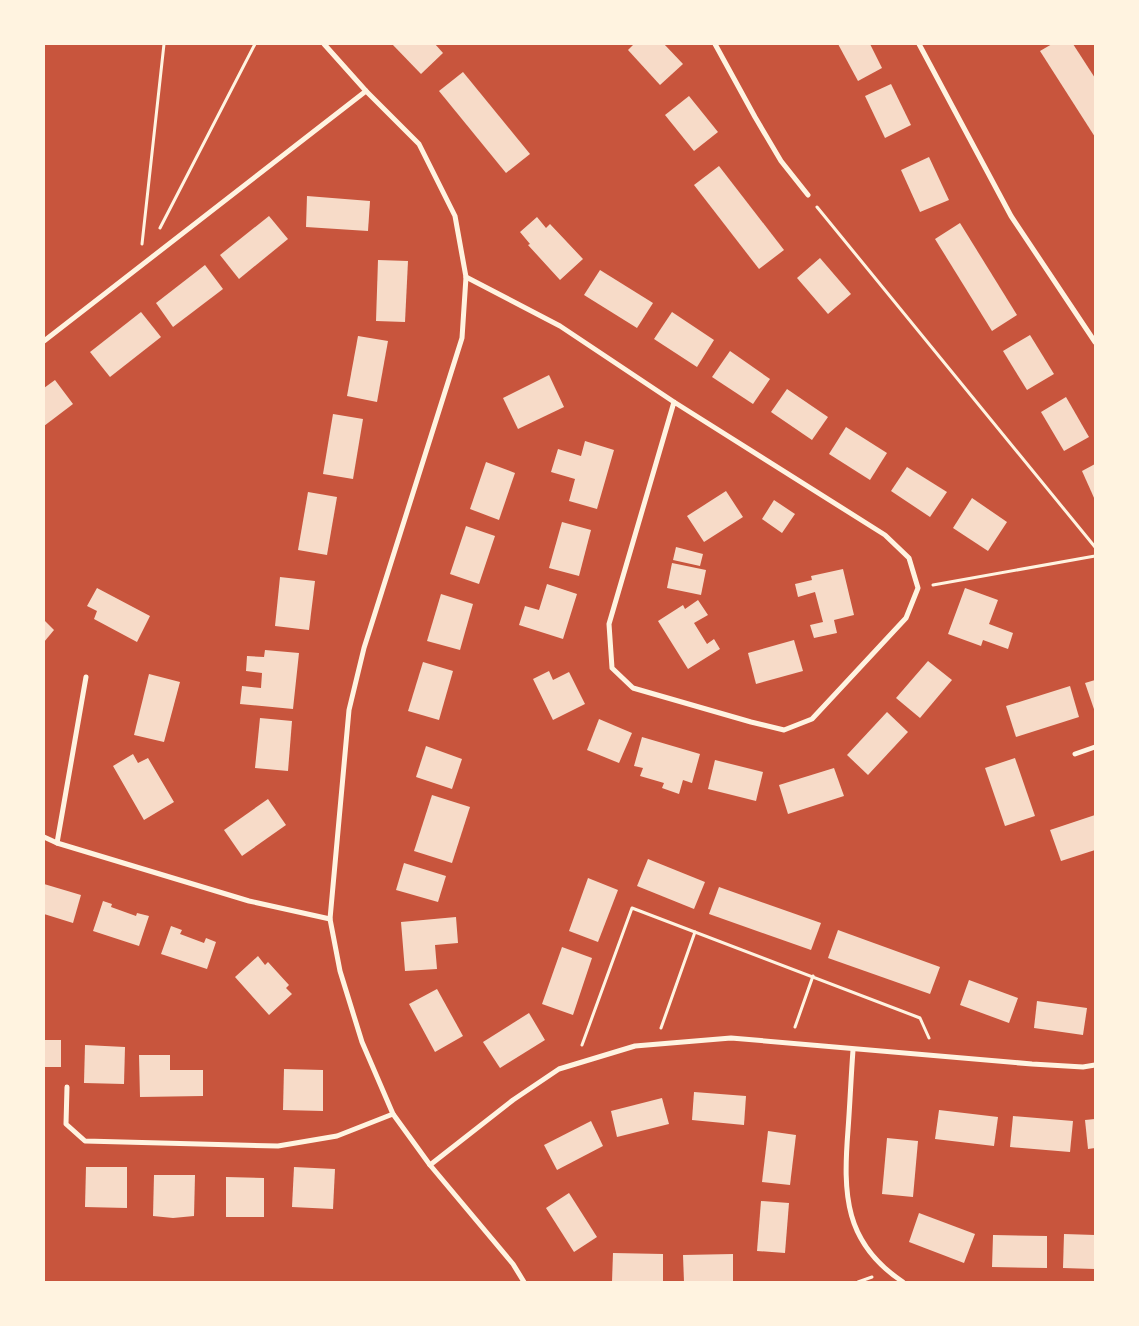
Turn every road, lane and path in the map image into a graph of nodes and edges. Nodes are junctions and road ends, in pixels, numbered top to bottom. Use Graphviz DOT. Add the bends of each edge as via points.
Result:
graph roads {
  1 [pos="164,44"];
  2 [pos="255,44"];
  3 [pos="324,44"];
  4 [pos="715,44"];
  5 [pos="919,44"];
  6 [pos="366,91"];
  7 [pos="808,195"];
  8 [pos="158,232"];
  9 [pos="140,266"];
  10 [pos="466,278"];
  11 [pos="44,341"];
  12 [pos="1095,342"];
  13 [pos="674,402"];
  14 [pos="1095,547"];
  15 [pos="1095,556"];
  16 [pos="918,588"];
  17 [pos="86,677"];
  18 [pos="1095,747"];
  19 [pos="1075,754"];
  20 [pos="44,837"];
  21 [pos="57,843"];
  22 [pos="330,919"];
  23 [pos="696,932"];
  24 [pos="813,976"];
  25 [pos="655,1044"];
  26 [pos="789,1044"];
  27 [pos="853,1050"];
  28 [pos="938,1056"];
  29 [pos="575,1064"];
  30 [pos="1095,1065"];
  31 [pos="67,1087"];
  32 [pos="393,1114"];
  33 [pos="430,1165"];
  34 [pos="524,1282"];
  35 [pos="903,1282"];
  1 -- 9 [label="path"];
  2 -- 8 [label="path"];
  3 -- 6 [label="street"];
  4 -- 7 [label="street" via="759,124"];
  5 -- 12 [label="street" via="1011,216"];
  6 -- 9 [label="street"];
  6 -- 10 [label="street" via="418,144 455,216"];
  7 -- 14 [label="path"];
  9 -- 11 [label="street"];
  10 -- 13 [label="street" via="560,326"];
  10 -- 22 [label="street" via="462,338 364,648 349,710"];
  13 -- 16 [label="street" via="885,535 909,558"];
  13 -- 16 [label="street" via="609,624 612,668 633,688 784,730 812,719 906,618"];
  15 -- 16 [label="path"];
  17 -- 21 [label="street"];
  18 -- 19 [label="street"];
  20 -- 21 [label="street"];
  21 -- 22 [label="street" via="249,901"];
  22 -- 32 [label="street" via="340,971 362,1042"];
  23 -- 24 [label="path"];
  23 -- 25 [label="path"];
  23 -- 29 [label="path" via="632,908"];
  24 -- 26 [label="path"];
  24 -- 28 [label="path" via="920,1018"];
  25 -- 26 [label="street" via="731,1038"];
  25 -- 29 [label="street" via="635,1046"];
  26 -- 27 [label="street"];
  27 -- 28 [label="street"];
  27 -- 35 [label="street" via="845,1164 846,1196 854,1226 868,1250 886,1271"];
  28 -- 30 [label="street" via="1032,1064"];
  29 -- 33 [label="street" via="559,1069 513,1100"];
  31 -- 32 [label="street" via="66,1124 85,1141 278,1146 337,1136"];
  32 -- 33 [label="street"];
  33 -- 34 [label="street" via="513,1264"];
}
